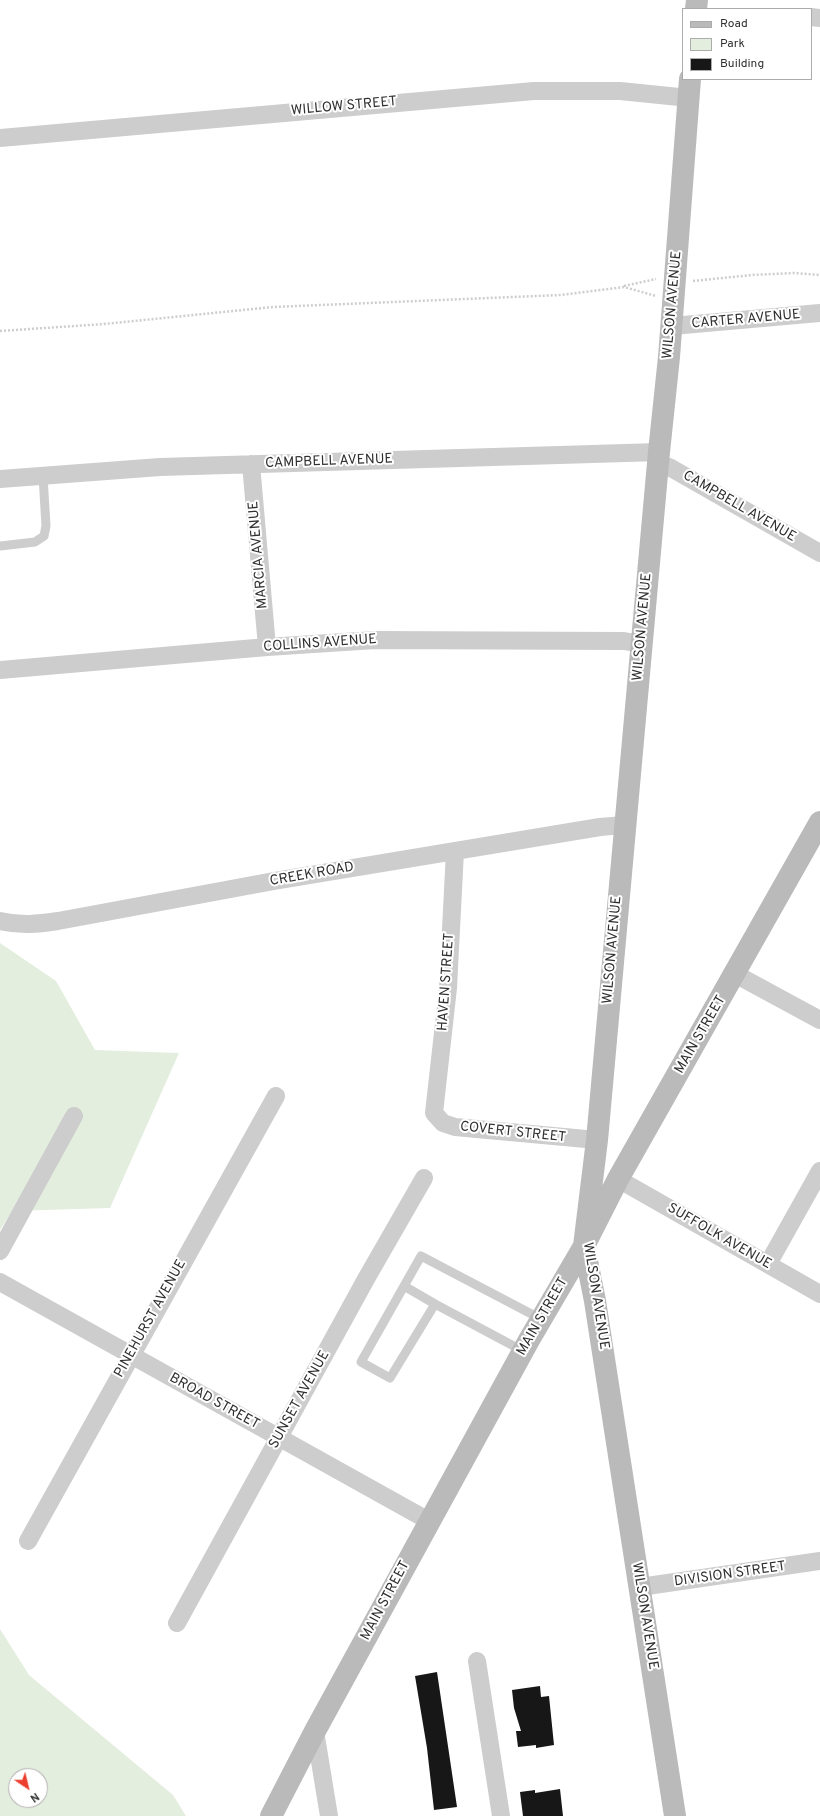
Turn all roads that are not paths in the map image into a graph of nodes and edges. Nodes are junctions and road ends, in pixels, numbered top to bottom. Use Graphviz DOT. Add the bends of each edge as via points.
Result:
graph roads {
  1 [pos="690,89"];
  2 [pos="0,138"];
  3 [pos="820,313"];
  4 [pos="672,326"];
  5 [pos="658,458"];
  6 [pos="251,464"];
  7 [pos="43,476"];
  8 [pos="0,479"];
  9 [pos="0,546"];
  10 [pos="820,553"];
  11 [pos="641,644"];
  12 [pos="267,647"];
  13 [pos="0,670"];
  14 [pos="820,822"];
  15 [pos="624,825"];
  16 [pos="455,851"];
  17 [pos="0,921"];
  18 [pos="735,974"];
  19 [pos="820,1020"];
  20 [pos="276,1096"];
  21 [pos="434,1113"];
  22 [pos="74,1116"];
  23 [pos="597,1140"];
  24 [pos="820,1171"];
  25 [pos="424,1178"];
  26 [pos="618,1179"];
  27 [pos="584,1246"];
  28 [pos="0,1251"];
  29 [pos="768,1264"];
  30 [pos="0,1282"];
  31 [pos="404,1286"];
  32 [pos="820,1294"];
  33 [pos="435,1304"];
  34 [pos="541,1319"];
  35 [pos="523,1351"];
  36 [pos="131,1355"];
  37 [pos="279,1438"];
  38 [pos="429,1521"];
  39 [pos="28,1541"];
  40 [pos="820,1561"];
  41 [pos="640,1587"];
  42 [pos="177,1623"];
  43 [pos="477,1661"];
  44 [pos="315,1731"];
  45 [pos="271,1816"];
  46 [pos="329,1816"];
  47 [pos="501,1816"];
  48 [pos="675,1816"];
  1 -- 2 [label="street, WILLOW STREET" via="534,91"];
  1 -- 4 [label="street, WILSON AVENUE"];
  3 -- 4 [label="street, CARTER AVENUE"];
  4 -- 5 [label="street, WILSON AVENUE"];
  5 -- 6 [label="street, CAMPBELL AVENUE"];
  5 -- 10 [label="street, CAMPBELL AVENUE"];
  5 -- 11 [label="street, WILSON AVENUE"];
  6 -- 7 [label="street, CAMPBELL AVENUE" via="160,467"];
  6 -- 12 [label="street, MARCIA AVENUE"];
  7 -- 8 [label="street, CAMPBELL AVENUE"];
  7 -- 9 [label="lane" via="46,526 44,536 35,542"];
  11 -- 12 [label="street, COLLINS AVENUE" via="624,641 375,640"];
  11 -- 15 [label="street, WILSON AVENUE"];
  12 -- 13 [label="street, COLLINS AVENUE"];
  14 -- 18 [label="street, MAIN STREET"];
  15 -- 16 [label="street, CREEK ROAD"];
  15 -- 23 [label="street, WILSON AVENUE"];
  16 -- 17 [label="street, CREEK ROAD" via="58,921 28,925"];
  16 -- 21 [label="street, HAVEN STREET" via="448,988"];
  18 -- 19 [label="street"];
  18 -- 26 [label="street, MAIN STREET"];
  20 -- 36 [label="street, PINEHURST AVENUE"];
  21 -- 23 [label="street, COVERT STREET" via="443,1123 455,1127"];
  22 -- 28 [label="street"];
  23 -- 27 [label="street, WILSON AVENUE"];
  24 -- 29 [label="street"];
  25 -- 37 [label="street, SUNSET AVENUE"];
  26 -- 27 [label="street, MAIN STREET"];
  26 -- 29 [label="street, SUFFOLK AVENUE"];
  27 -- 34 [label="street, MAIN STREET"];
  27 -- 41 [label="street, WILSON AVENUE" via="595,1300"];
  29 -- 32 [label="street, SUFFOLK AVENUE"];
  30 -- 36 [label="street, BROAD STREET"];
  31 -- 33 [label="lane"];
  31 -- 33 [label="lane" via="361,1362 390,1378"];
  31 -- 34 [label="lane" via="421,1256"];
  33 -- 35 [label="lane"];
  34 -- 35 [label="street, MAIN STREET"];
  35 -- 38 [label="street, MAIN STREET"];
  36 -- 37 [label="street, BROAD STREET"];
  36 -- 39 [label="street, PINEHURST AVENUE"];
  37 -- 38 [label="street, BROAD STREET"];
  37 -- 42 [label="street, SUNSET AVENUE"];
  38 -- 44 [label="street, MAIN STREET"];
  40 -- 41 [label="street, DIVISION STREET"];
  41 -- 48 [label="street, WILSON AVENUE"];
  43 -- 47 [label="street"];
  44 -- 45 [label="street, MAIN STREET"];
  44 -- 46 [label="street"];
}
